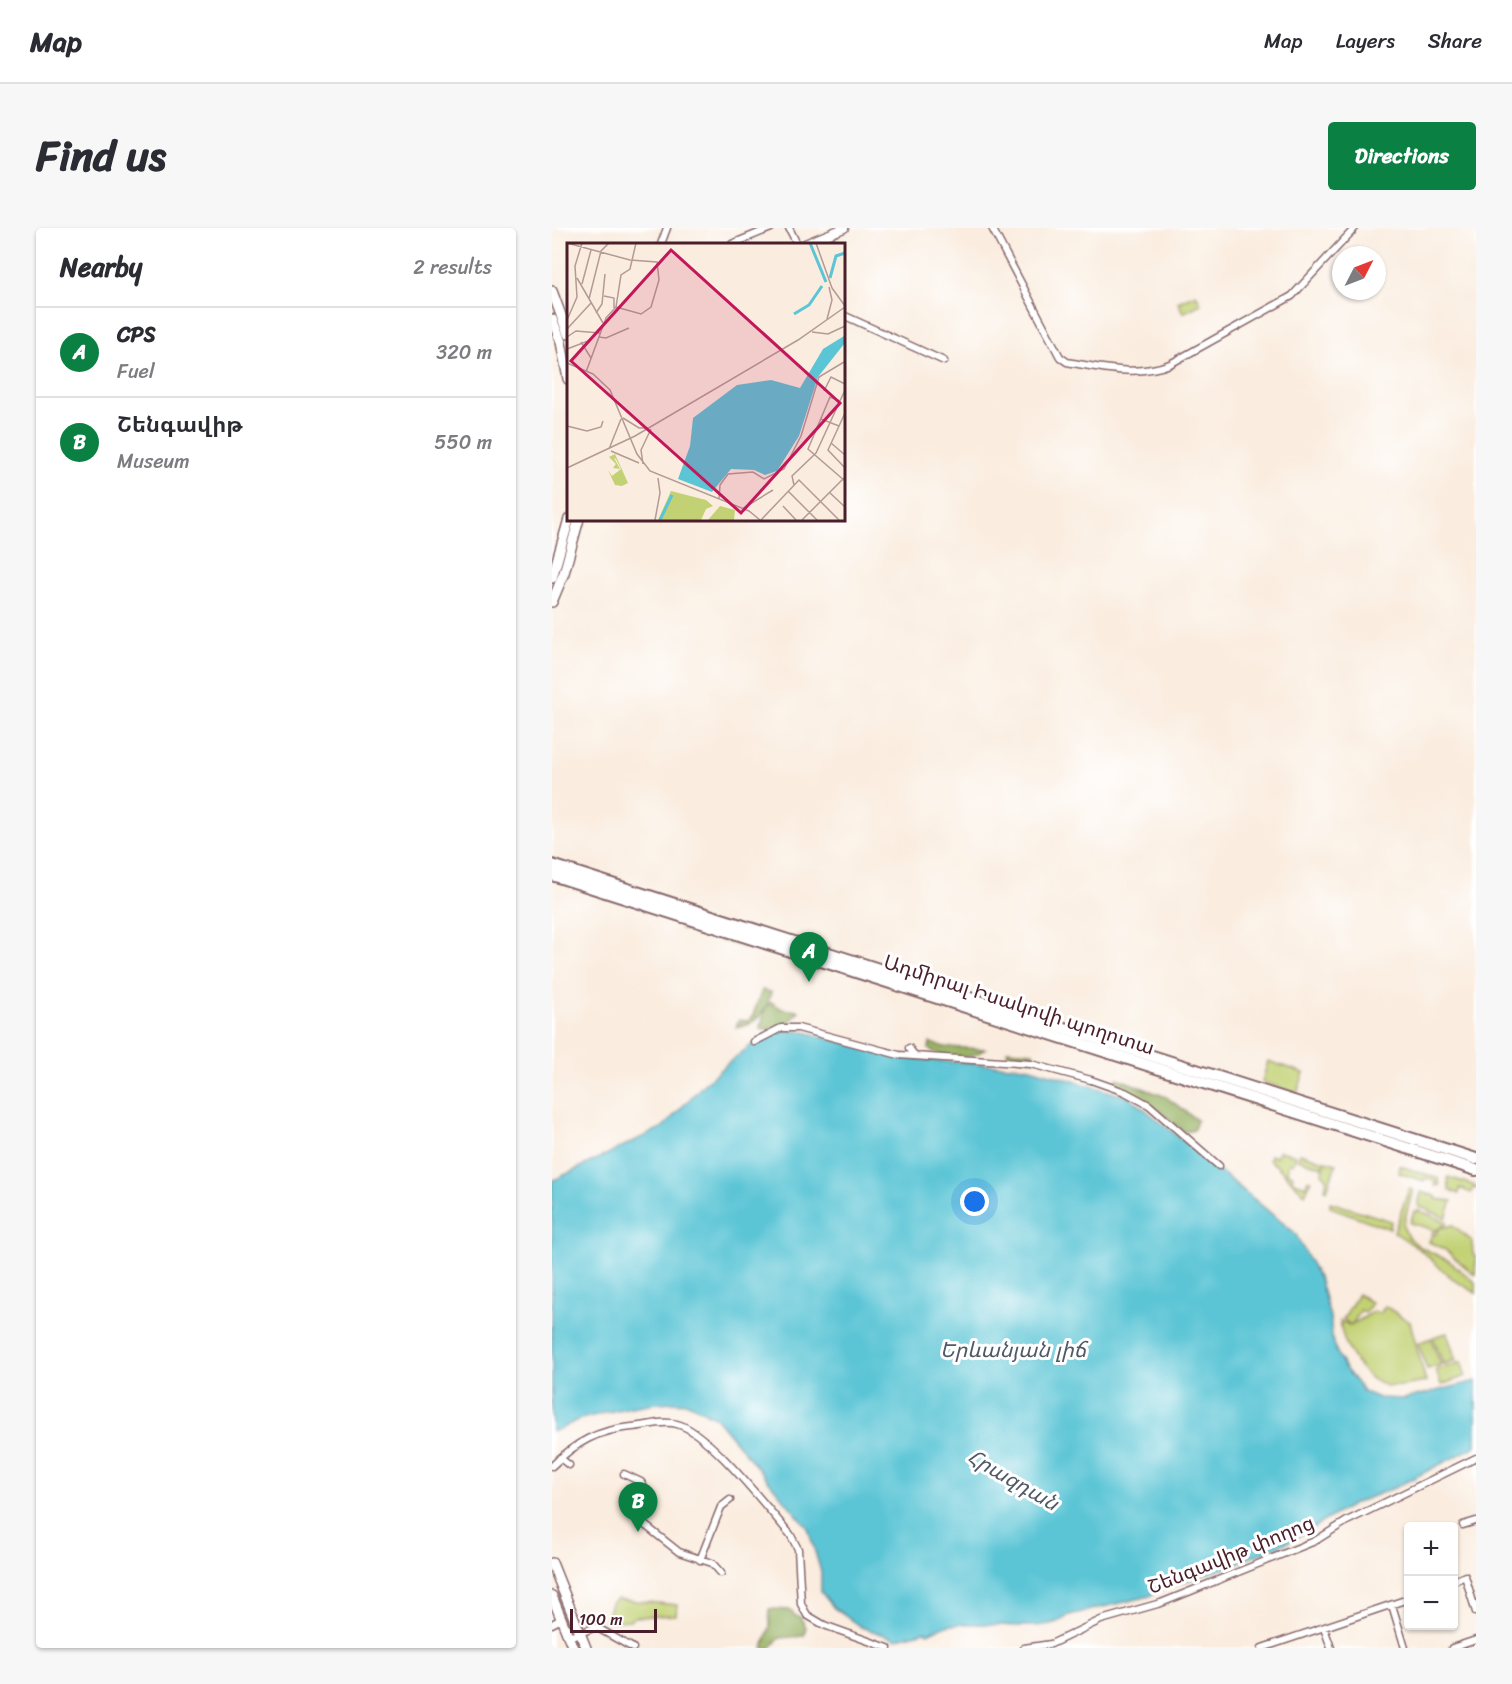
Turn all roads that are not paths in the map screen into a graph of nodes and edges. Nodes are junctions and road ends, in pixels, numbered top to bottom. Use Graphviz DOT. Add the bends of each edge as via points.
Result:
graph roads {
  1 [pos="667,228"];
  2 [pos="771,228"];
  3 [pos="789,228"];
  4 [pos="844,228"];
  5 [pos="992,228"];
  6 [pos="1355,228"];
  7 [pos="661,243"];
  8 [pos="734,243"];
  9 [pos="796,243"];
  10 [pos="807,243"];
  11 [pos="552,291"];
  12 [pos="844,315"];
  13 [pos="552,319"];
  14 [pos="567,331"];
  15 [pos="565,341"];
  16 [pos="944,361"];
  17 [pos="567,366"];
  18 [pos="569,520"];
  19 [pos="579,520"];
  20 [pos="552,578"];
  21 [pos="552,602"];
  22 [pos="552,859"];
  23 [pos="552,865"];
  24 [pos="552,875"];
  25 [pos="571,876"];
  26 [pos="552,880"];
  27 [pos="754,1042"];
  28 [pos="909,1048"];
  29 [pos="915,1056"];
  30 [pos="1476,1159"];
  31 [pos="1219,1166"];
  32 [pos="1476,1170"];
  33 [pos="560,1458"];
  34 [pos="1476,1458"];
  35 [pos="569,1465"];
  36 [pos="552,1466"];
  37 [pos="624,1474"];
  38 [pos="730,1500"];
  39 [pos="1476,1521"];
  40 [pos="1463,1525"];
  41 [pos="700,1560"];
  42 [pos="552,1563"];
  43 [pos="721,1574"];
  44 [pos="1458,1579"];
  45 [pos="552,1596"];
  46 [pos="1404,1600"];
  47 [pos="1392,1605"];
  48 [pos="1476,1612"];
  49 [pos="557,1622"];
  50 [pos="1324,1628"];
  51 [pos="580,1633"];
  52 [pos="569,1637"];
  53 [pos="1476,1640"];
  54 [pos="573,1648"];
  55 [pos="586,1648"];
  56 [pos="633,1648"];
  57 [pos="888,1648"];
  58 [pos="1024,1648"];
  59 [pos="1262,1648"];
  60 [pos="1331,1648"];
  61 [pos="1405,1648"];
  62 [pos="1452,1648"];
  1 -- 7 [label="street"];
  2 -- 8 [label="street"];
  3 -- 9 [label="street"];
  4 -- 10 [label="street"];
  5 -- 6 [label="street" via="1060,357 1067,362 1133,371 1152,371 1170,364 1292,296"];
  11 -- 14 [label="main road"];
  12 -- 16 [label="street"];
  13 -- 15 [label="main road"];
  15 -- 17 [label="main road"];
  18 -- 20 [label="main road"];
  19 -- 21 [label="main road"];
  22 -- 25 [label="highway"];
  23 -- 25 [label="highway, Ադմիրալ Իսակովի պողոտա"];
  24 -- 25 [label="highway, Ադմիրալ Իսակովի պողոտա"];
  25 -- 26 [label="highway"];
  25 -- 30 [label="highway, Ադմիրալ Իսակովի պողոտա"];
  25 -- 32 [label="highway, Ադմիրալ Իսակովի պողոտա"];
  27 -- 29 [label="street" via="781,1028 798,1028"];
  28 -- 29 [label="street"];
  29 -- 31 [label="street" via="1031,1064 1113,1088 1149,1105"];
  33 -- 35 [label="street"];
  33 -- 36 [label="street"];
  33 -- 57 [label="street" via="597,1433 667,1422 679,1424 703,1438 790,1534 798,1549 801,1604 807,1615"];
  34 -- 58 [label="street, Շենգավիթ փողոց" via="1347,1521 1315,1541 1161,1603 1101,1620 1051,1644"];
  37 -- 41 [label="street" via="641,1482 645,1489 639,1502 641,1522 679,1552"];
  38 -- 41 [label="street" via="721,1507"];
  39 -- 40 [label="street"];
  41 -- 43 [label="street" via="712,1563"];
  42 -- 51 [label="main road"];
  44 -- 48 [label="street" via="1465,1576"];
  45 -- 49 [label="main road"];
  46 -- 47 [label="street"];
  47 -- 50 [label="street"];
  47 -- 61 [label="street"];
  49 -- 52 [label="main road"];
  50 -- 59 [label="street"];
  50 -- 60 [label="street"];
  51 -- 52 [label="street"];
  51 -- 55 [label="main road"];
  51 -- 56 [label="street" via="596,1627"];
  52 -- 54 [label="main road"];
  53 -- 62 [label="street"];
}
